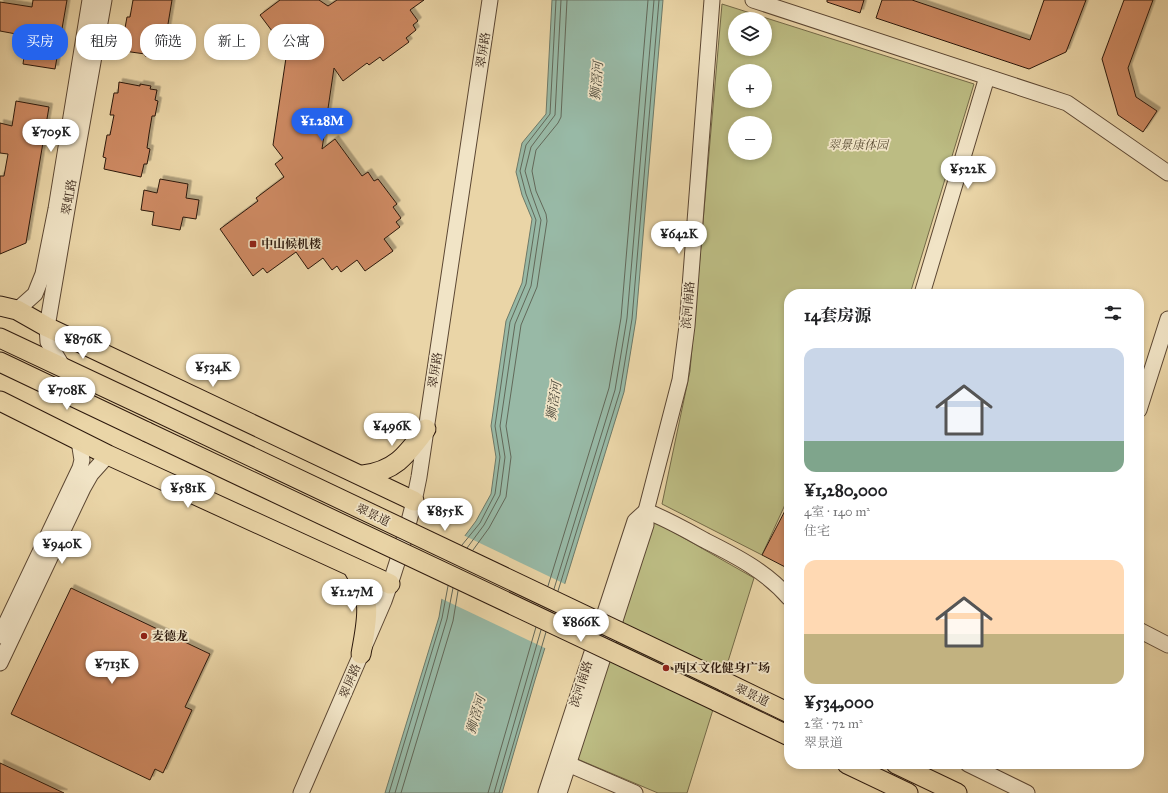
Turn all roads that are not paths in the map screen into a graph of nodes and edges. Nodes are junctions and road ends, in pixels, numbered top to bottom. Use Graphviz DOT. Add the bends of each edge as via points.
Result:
graph roads {
  1 [pos="90,0"];
  2 [pos="104,0"];
  3 [pos="490,0"];
  4 [pos="712,0"];
  5 [pos="753,0"];
  6 [pos="988,77"];
  7 [pos="1168,172"];
  8 [pos="924,289"];
  9 [pos="8,308"];
  10 [pos="1168,319"];
  11 [pos="47,327"];
  12 [pos="0,338"];
  13 [pos="0,362"];
  14 [pos="63,367"];
  15 [pos="1144,394"];
  16 [pos="0,401"];
  17 [pos="426,429"];
  18 [pos="79,441"];
  19 [pos="108,455"];
  20 [pos="362,476"];
  21 [pos="414,500"];
  22 [pos="646,511"];
  23 [pos="353,568"];
  24 [pos="390,584"];
  25 [pos="784,593"];
  26 [pos="1144,633"];
  27 [pos="0,636"];
  28 [pos="1168,645"];
  29 [pos="361,654"];
  30 [pos="0,663"];
  31 [pos="784,711"];
  32 [pos="784,734"];
  33 [pos="562,762"];
  34 [pos="858,769"];
  35 [pos="907,769"];
  36 [pos="978,769"];
  37 [pos="302,793"];
  38 [pos="546,793"];
  39 [pos="559,793"];
  40 [pos="635,793"];
  41 [pos="908,793"];
  42 [pos="957,793"];
  43 [pos="1027,793"];
  1 -- 9 [label="street, 翠虹路" via="43,274 35,294"];
  2 -- 11 [label="street, 翠虹路"];
  3 -- 17 [label="street, 翠屏路"];
  4 -- 22 [label="street, 滨河南路" via="687,326 680,380"];
  5 -- 6 [label="street"];
  6 -- 7 [label="street" via="1067,103"];
  6 -- 8 [label="street"];
  9 -- 11 [label="main road"];
  10 -- 15 [label="street"];
  11 -- 14 [label="street, 翠虹路" via="48,342"];
  11 -- 20 [label="main road"];
  12 -- 14 [label="main road, 翠景道"];
  13 -- 32 [label="main road, bridge"];
  14 -- 31 [label="main road, 翠景道, bridge"];
  16 -- 18 [label="main road"];
  17 -- 20 [label="main road" via="401,460 383,471"];
  17 -- 21 [label="street, 翠屏路"];
  18 -- 19 [label="main road"];
  18 -- 27 [label="street" via="82,460 80,468"];
  19 -- 23 [label="main road"];
  19 -- 30 [label="street" via="91,474 83,488"];
  20 -- 21 [label="main road"];
  21 -- 24 [label="street, 翠屏路" via="405,540"];
  22 -- 25 [label="street" via="741,559"];
  22 -- 33 [label="street, 滨河南路" via="635,521"];
  23 -- 24 [label="main road"];
  23 -- 29 [label="main road" via="360,579 367,604 368,618"];
  24 -- 29 [label="street, 翠屏路"];
  26 -- 28 [label="street"];
  29 -- 37 [label="street, 翠屏路"];
  33 -- 38 [label="street, 滨河南路"];
  33 -- 39 [label="street, 滨河南路"];
  33 -- 40 [label="street"];
  34 -- 41 [label="main road"];
  35 -- 42 [label="main road"];
  36 -- 43 [label="street"];
}
